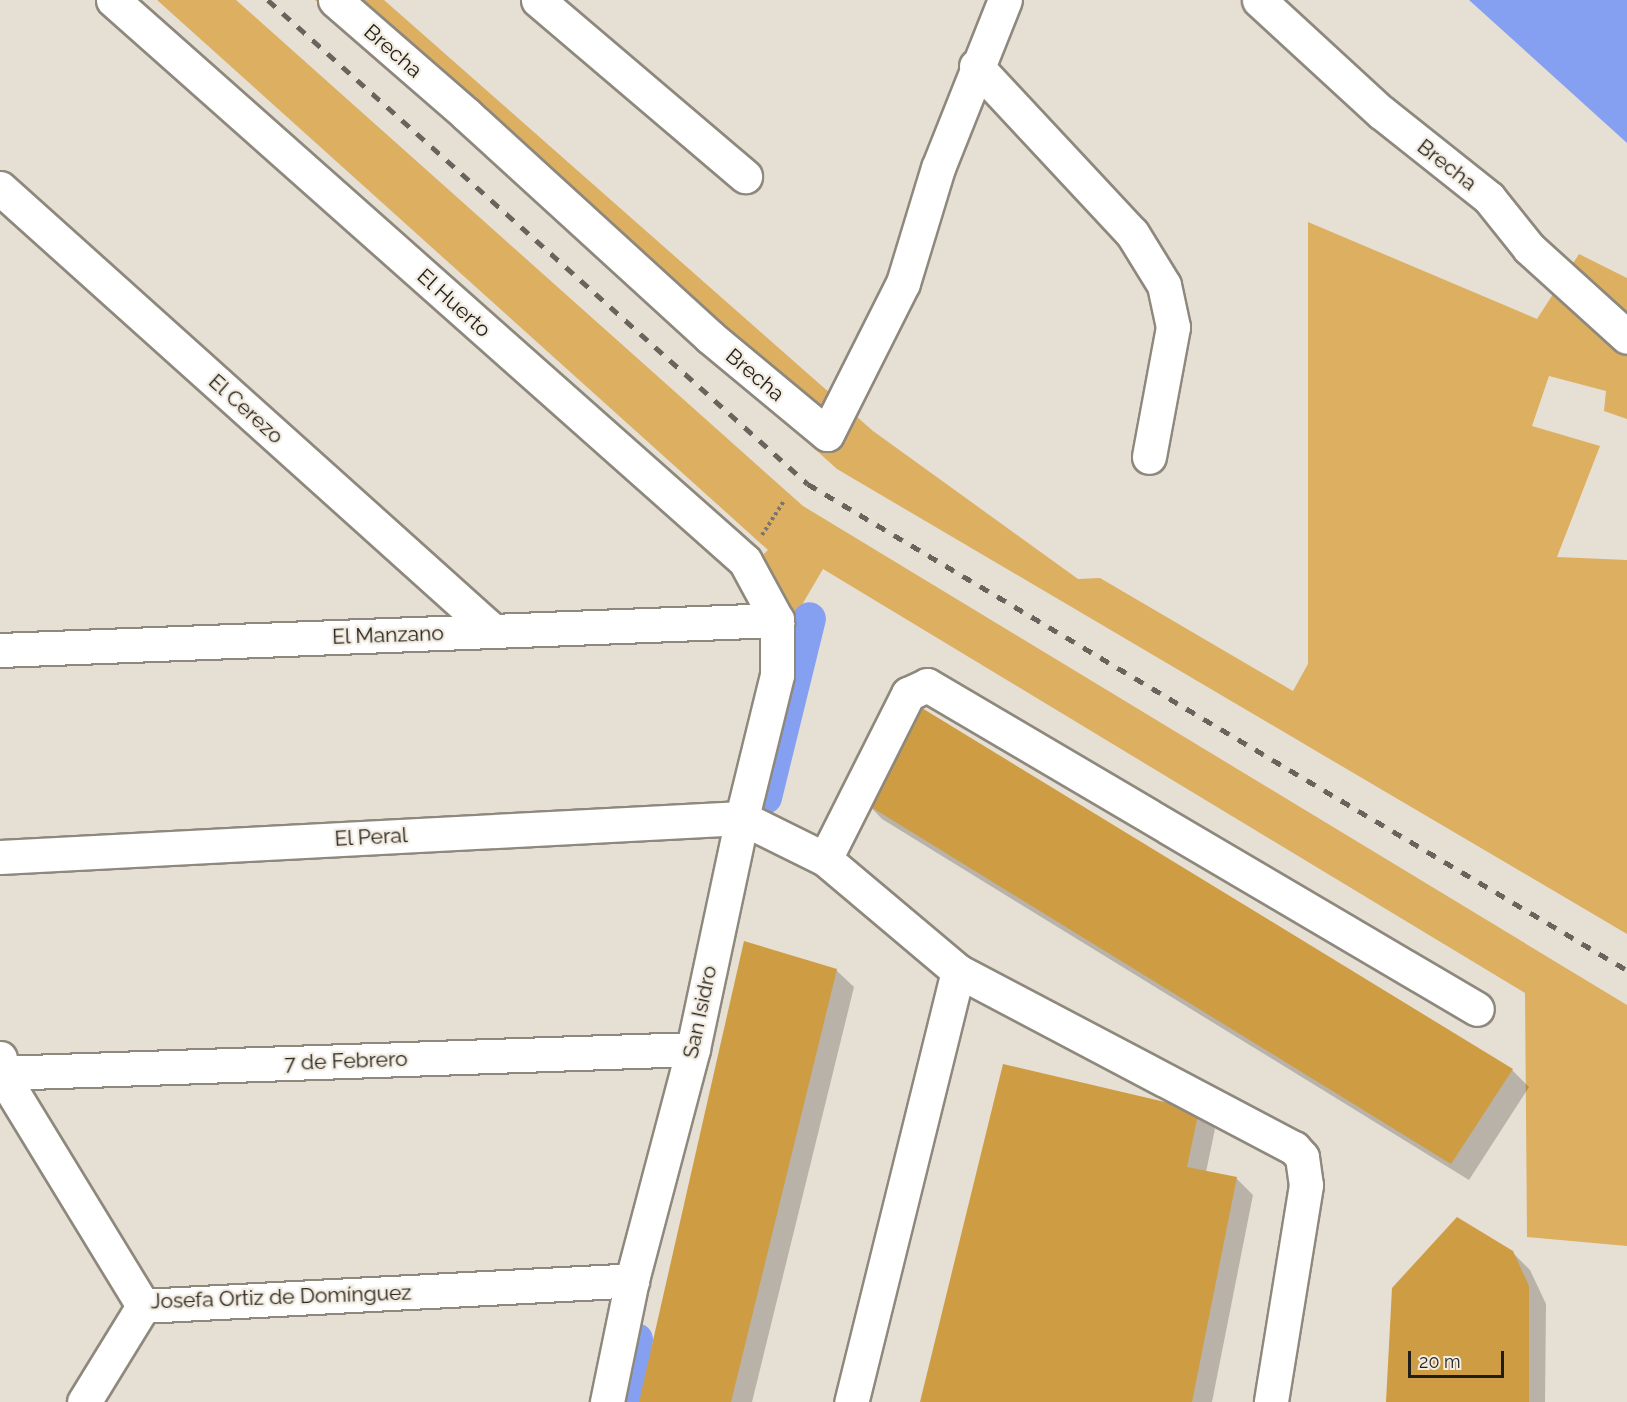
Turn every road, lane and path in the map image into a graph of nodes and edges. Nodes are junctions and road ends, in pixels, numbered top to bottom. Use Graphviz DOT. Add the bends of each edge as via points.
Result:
graph roads {
  1 [pos="113,0"];
  2 [pos="335,0"];
  3 [pos="538,0"];
  4 [pos="1005,0"];
  5 [pos="1259,0"];
  6 [pos="976,66"];
  7 [pos="745,176"];
  8 [pos="0,188"];
  9 [pos="1627,337"];
  10 [pos="1149,457"];
  11 [pos="777,620"];
  12 [pos="493,631"];
  13 [pos="0,650"];
  14 [pos="742,818"];
  15 [pos="0,856"];
  16 [pos="825,859"];
  17 [pos="958,971"];
  18 [pos="1477,1009"];
  19 [pos="693,1049"];
  20 [pos="0,1068"];
  21 [pos="632,1280"];
  22 [pos="143,1306"];
  23 [pos="84,1402"];
  24 [pos="607,1402"];
  25 [pos="851,1402"];
  26 [pos="1271,1402"];
  1 -- 11 [label="street, El Huerto" via="745,561"];
  2 -- 6 [label="street, Brecha" via="710,337 827,434 903,283 938,168"];
  3 -- 7 [label="street"];
  4 -- 6 [label="street, Brecha"];
  5 -- 9 [label="street, Brecha" via="1381,112 1489,198 1529,248"];
  6 -- 10 [label="street" via="1132,234 1164,285 1173,327"];
  8 -- 12 [label="street, El Cerezo"];
  11 -- 12 [label="street, El Manzano"];
  11 -- 14 [label="street, San Isidro" via="777,675"];
  12 -- 13 [label="street, El Manzano"];
  14 -- 15 [label="street, El Peral"];
  14 -- 16 [label="street"];
  14 -- 19 [label="street, San Isidro"];
  16 -- 17 [label="street"];
  16 -- 18 [label="street" via="908,694 927,685"];
  17 -- 25 [label="street"];
  17 -- 26 [label="street" via="1294,1148 1302,1157 1306,1185"];
  19 -- 20 [label="street, 7 de Febrero"];
  19 -- 21 [label="street, San Isidro"];
  20 -- 22 [label="street, Josefa Ortiz de Domínguez"];
  21 -- 22 [label="street, Josefa Ortiz de Domínguez"];
  21 -- 24 [label="street, San Isidro"];
  22 -- 23 [label="street"];
}
